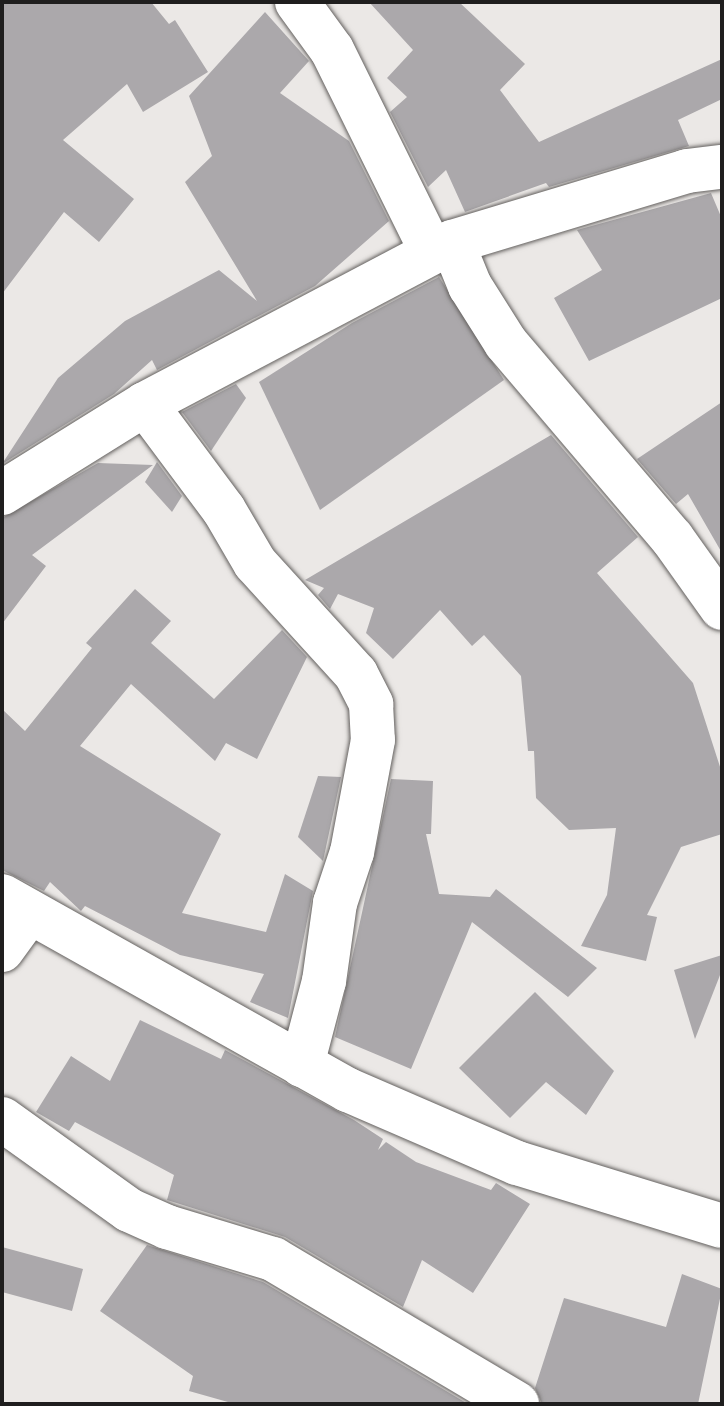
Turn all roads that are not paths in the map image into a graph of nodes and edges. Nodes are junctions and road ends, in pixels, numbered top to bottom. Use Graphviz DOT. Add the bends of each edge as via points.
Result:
graph roads {
  1 [pos="297,2"];
  2 [pos="722,167"];
  3 [pos="442,247"];
  4 [pos="145,404"];
  5 [pos="2,493"];
  6 [pos="722,608"];
  7 [pos="15,905"];
  8 [pos="2,950"];
  9 [pos="302,1065"];
  10 [pos="2,1119"];
  11 [pos="722,1226"];
  12 [pos="517,1404"];
  1 -- 3 [label="street" via="332,50"];
  2 -- 3 [label="street" via="687,171"];
  3 -- 4 [label="street"];
  3 -- 6 [label="street" via="506,343 672,538"];
  4 -- 5 [label="street"];
  4 -- 9 [label="street" via="224,510 255,563 348,666 371,704 373,740 358,824"];
  7 -- 8 [label="street"];
  7 -- 9 [label="street"];
  9 -- 11 [label="street" via="517,1163"];
  10 -- 12 [label="street" via="129,1210 273,1259"];
}
